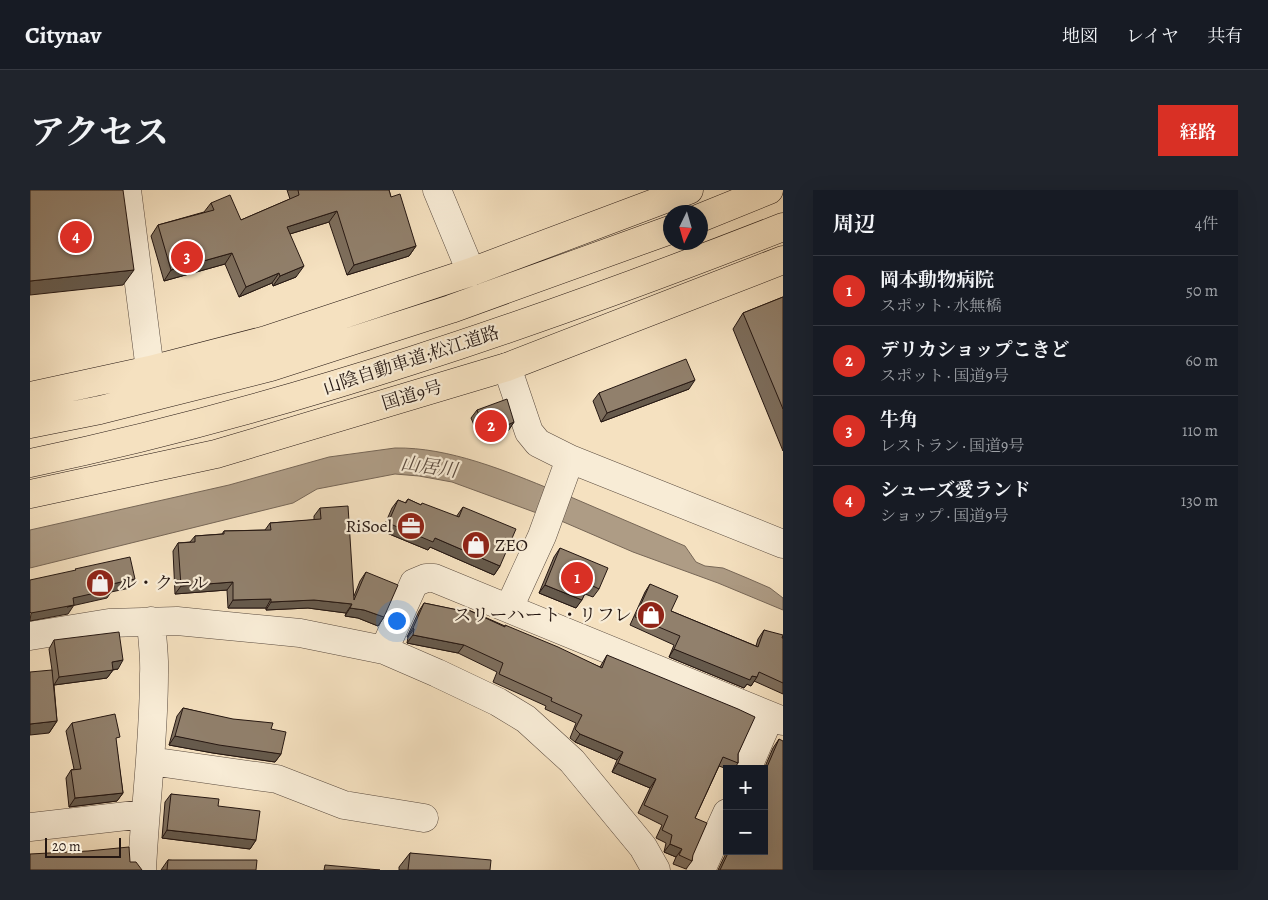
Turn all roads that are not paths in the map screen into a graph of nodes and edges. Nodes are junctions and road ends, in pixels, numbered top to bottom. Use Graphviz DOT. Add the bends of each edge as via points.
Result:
graph roads {
  1 [pos="127,190"];
  2 [pos="437,190"];
  3 [pos="689,190"];
  4 [pos="769,190"];
  5 [pos="708,215"];
  6 [pos="783,227"];
  7 [pos="663,233"];
  8 [pos="783,260"];
  9 [pos="471,272"];
  10 [pos="507,367"];
  11 [pos="150,370"];
  12 [pos="30,396"];
  13 [pos="30,424"];
  14 [pos="30,463"];
  15 [pos="565,471"];
  16 [pos="30,494"];
  17 [pos="776,536"];
  18 [pos="509,608"];
  19 [pos="151,621"];
  20 [pos="30,636"];
  21 [pos="384,650"];
  22 [pos="777,718"];
  23 [pos="150,761"];
  24 [pos="748,765"];
  25 [pos="144,814"];
  26 [pos="424,818"];
  27 [pos="723,822"];
  28 [pos="30,826"];
  29 [pos="142,870"];
  30 [pos="656,870"];
  31 [pos="701,870"];
  1 -- 11 [label="street"];
  2 -- 9 [label="street"];
  3 -- 9 [label="highway"];
  4 -- 5 [label="highway"];
  6 -- 14 [label="highway, 山陰自動車道;松江道路" via="653,278 461,346 280,401 105,447"];
  7 -- 13 [label="highway, 山陰自動車道;松江道路" via="451,309 271,367"];
  8 -- 10 [label="highway, 国道9号"];
  9 -- 11 [label="highway" via="266,340"];
  10 -- 15 [label="street" via="529,432"];
  10 -- 16 [label="highway, 国道9号" via="216,454"];
  11 -- 12 [label="highway"];
  15 -- 17 [label="street"];
  15 -- 18 [label="street" via="542,536"];
  18 -- 21 [label="street" via="434,578 420,580 414,583"];
  18 -- 22 [label="street"];
  19 -- 20 [label="street" via="109,623"];
  19 -- 21 [label="street" via="300,633"];
  19 -- 23 [label="street" via="154,672"];
  21 -- 30 [label="street" via="498,702 526,719 572,761 643,847"];
  22 -- 24 [label="street"];
  23 -- 25 [label="street"];
  23 -- 26 [label="street" via="277,779 344,805"];
  25 -- 28 [label="street"];
  25 -- 29 [label="street"];
  27 -- 31 [label="street"];
}
